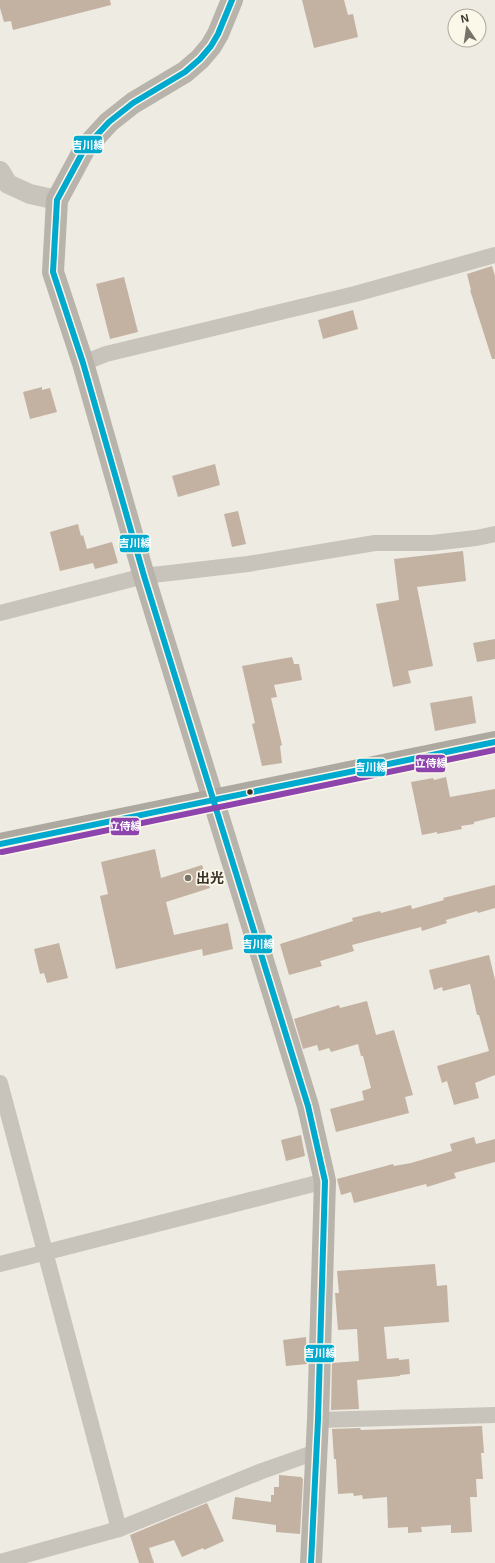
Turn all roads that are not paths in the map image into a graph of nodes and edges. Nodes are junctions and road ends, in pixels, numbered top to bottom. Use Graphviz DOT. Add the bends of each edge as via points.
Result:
graph roads {
  1 [pos="232,0"];
  2 [pos="0,171"];
  3 [pos="56,200"];
  4 [pos="495,255"];
  5 [pos="83,363"];
  6 [pos="495,534"];
  7 [pos="144,576"];
  8 [pos="0,613"];
  9 [pos="495,742"];
  10 [pos="213,800"];
  11 [pos="0,844"];
  12 [pos="0,1083"];
  13 [pos="325,1181"];
  14 [pos="45,1253"];
  15 [pos="0,1264"];
  16 [pos="495,1415"];
  17 [pos="318,1420"];
  18 [pos="316,1452"];
  19 [pos="119,1529"];
  20 [pos="0,1562"];
  21 [pos="311,1563"];
  1 -- 3 [label="main road" via="218,34 200,59 185,72 133,103 110,122 85,148"];
  2 -- 3 [label="street" via="8,184 30,194"];
  3 -- 5 [label="main road" via="53,272"];
  4 -- 5 [label="street" via="355,294 106,354"];
  5 -- 7 [label="main road"];
  6 -- 7 [label="street" via="432,543 375,543 248,564"];
  7 -- 8 [label="street"];
  7 -- 10 [label="main road"];
  9 -- 10 [label="highway"];
  10 -- 11 [label="highway"];
  10 -- 13 [label="main road" via="308,1106"];
  12 -- 14 [label="street"];
  13 -- 14 [label="street"];
  13 -- 17 [label="main road"];
  14 -- 15 [label="street"];
  14 -- 19 [label="street"];
  16 -- 17 [label="street"];
  17 -- 18 [label="main road"];
  18 -- 19 [label="street"];
  18 -- 21 [label="main road"];
  19 -- 20 [label="street"];
}
